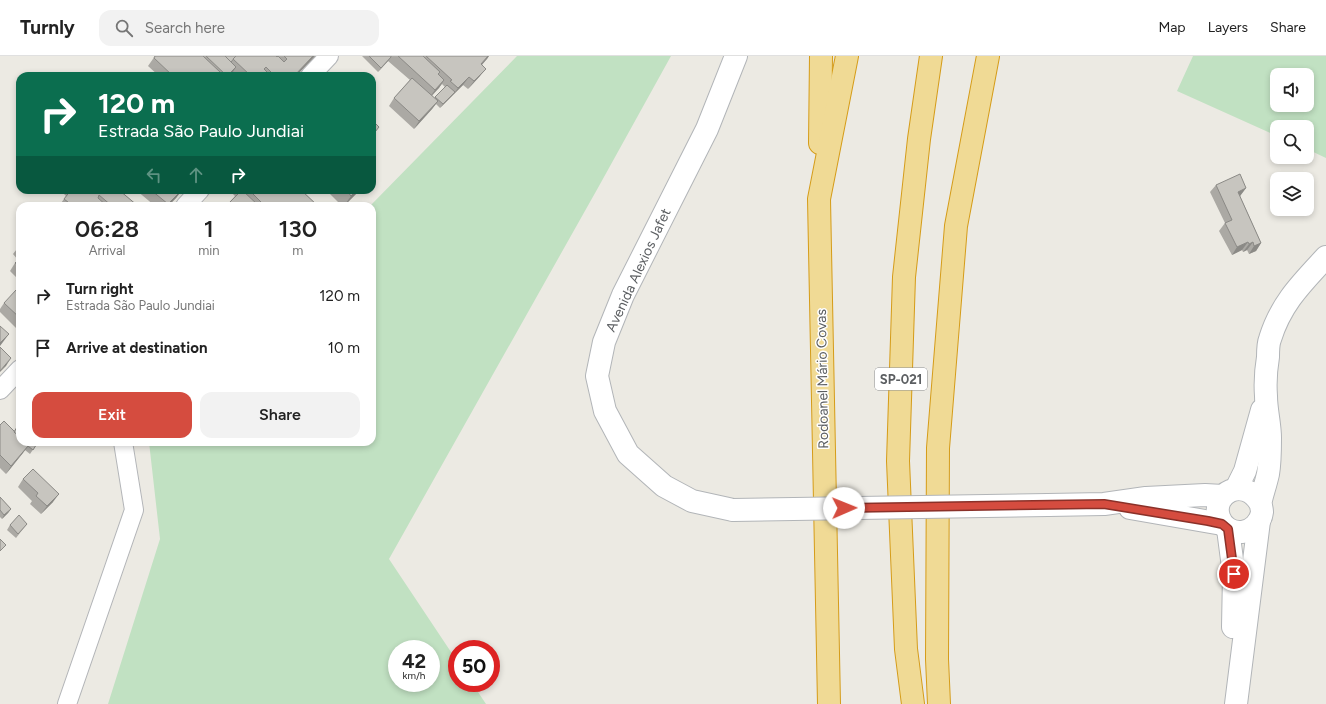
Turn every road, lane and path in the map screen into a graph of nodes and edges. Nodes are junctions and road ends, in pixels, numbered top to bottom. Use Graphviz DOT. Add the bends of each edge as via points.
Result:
graph roads {
  1 [pos="330,56"];
  2 [pos="736,56"];
  3 [pos="821,56"];
  4 [pos="847,56"];
  5 [pos="931,56"];
  6 [pos="988,56"];
  7 [pos="314,72"];
  8 [pos="196,194"];
  9 [pos="818,198"];
  10 [pos="189,202"];
  11 [pos="1326,257"];
  12 [pos="16,372"];
  13 [pos="0,390"];
  14 [pos="1265,395"];
  15 [pos="124,446"];
  16 [pos="1230,493"];
  17 [pos="1104,504"];
  18 [pos="1259,512"];
  19 [pos="1225,527"];
  20 [pos="67,704"];
  21 [pos="829,704"];
  22 [pos="913,704"];
  23 [pos="939,704"];
  24 [pos="1228,704"];
  25 [pos="1236,704"];
  1 -- 7 [label="street"];
  2 -- 17 [label="main road, Avenida Alexios Jafet, bridge" via="707,129 623,295 604,342 597,376 605,410 628,454 664,486 692,501 733,510"];
  3 -- 9 [label="highway"];
  4 -- 9 [label="highway, Rodoanel Mário Covas"];
  5 -- 22 [label="highway, SP-021" via="904,278 898,453 906,649"];
  6 -- 23 [label="highway" via="956,226 939,432"];
  8 -- 10 [label="street"];
  9 -- 21 [label="highway, Rodoanel Mário Covas"];
  11 -- 14 [label="main road" via="1297,288 1278,316 1269,340"];
  12 -- 13 [label="street"];
  14 -- 16 [label="main road" via="1247,464"];
  14 -- 18 [label="main road" via="1270,438 1268,472"];
  15 -- 20 [label="street" via="134,510"];
  16 -- 17 [label="main road, Avenida Alexios Jafet" via="1146,498"];
  16 -- 18 [label="main road" via="1243,489 1250,491 1256,496"];
  16 -- 19 [label="main road" via="1219,503 1219,517"];
  17 -- 19 [label="main road, Avenida Alexios Jafet"];
  18 -- 19 [label="main road" via="1248,531 1234,532"];
  18 -- 25 [label="main road"];
  19 -- 24 [label="main road" via="1234,574"];
}
